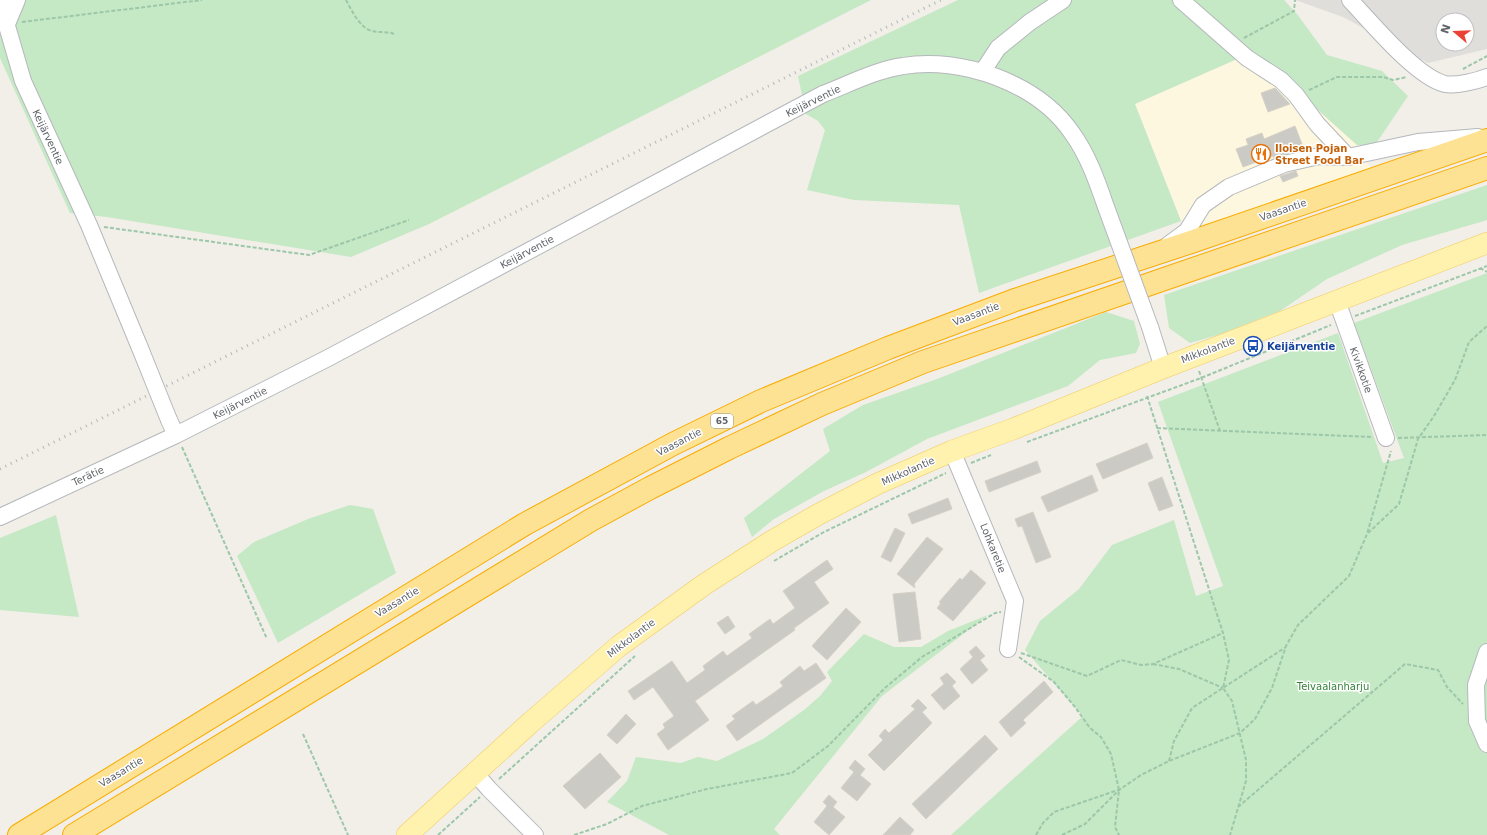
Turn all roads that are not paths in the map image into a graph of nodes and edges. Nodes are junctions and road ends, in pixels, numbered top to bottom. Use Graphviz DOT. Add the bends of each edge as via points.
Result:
graph roads {
  1 [pos="17,0"];
  2 [pos="1063,0"];
  3 [pos="1181,0"];
  4 [pos="1350,0"];
  5 [pos="0,2"];
  6 [pos="7,24"];
  7 [pos="983,71"];
  8 [pos="1487,77"];
  9 [pos="1487,137"];
  10 [pos="1487,140"];
  11 [pos="1348,157"];
  12 [pos="1487,168"];
  13 [pos="1487,243"];
  14 [pos="1155,254"];
  15 [pos="1340,311"];
  16 [pos="1164,368"];
  17 [pos="176,435"];
  18 [pos="1386,438"];
  19 [pos="956,459"];
  20 [pos="0,517"];
  21 [pos="1008,649"];
  22 [pos="1487,652"];
  23 [pos="1487,744"];
  24 [pos="475,773"];
  25 [pos="19,835"];
  26 [pos="74,835"];
  27 [pos="407,835"];
  28 [pos="535,835"];
  1 -- 6 [label="street"];
  2 -- 7 [label="street" via="998,48"];
  3 -- 11 [label="street" via="1247,58 1282,80 1317,124"];
  4 -- 8 [label="street" via="1409,61 1426,74 1445,84 1474,82"];
  5 -- 6 [label="street, Keijärventie"];
  6 -- 17 [label="street, Keijärventie, bridge" via="22,81 89,225"];
  7 -- 16 [label="street, Keijärventie, bridge" via="1012,84 1055,113 1072,132 1083,150 1094,173"];
  7 -- 17 [label="street, Keijärventie" via="953,65 902,66 823,94 328,358"];
  9 -- 11 [label="street" via="1418,142"];
  10 -- 14 [label="highway, Vaasantie / 65"];
  11 -- 14 [label="street" via="1319,156 1284,164 1229,187 1202,205 1187,230"];
  12 -- 26 [label="highway" via="923,362 822,404 665,480 591,520"];
  13 -- 15 [label="main road, Mikkolantie"];
  14 -- 25 [label="highway, Vaasantie / 65" via="1015,300 888,348 761,401 673,444 525,524"];
  15 -- 16 [label="main road, Mikkolantie"];
  15 -- 18 [label="street, Kivikkotie"];
  16 -- 19 [label="main road, Mikkolantie" via="1143,387 1012,429"];
  17 -- 20 [label="street, Terätie"];
  19 -- 21 [label="street, Lohkaretie" via="1015,601"];
  19 -- 24 [label="main road, Mikkolantie" via="877,484 772,541 705,584 619,646"];
  22 -- 23 [label="street" via="1476,685 1477,721"];
  24 -- 27 [label="main road, Mikkolantie"];
  24 -- 28 [label="street"];
}
